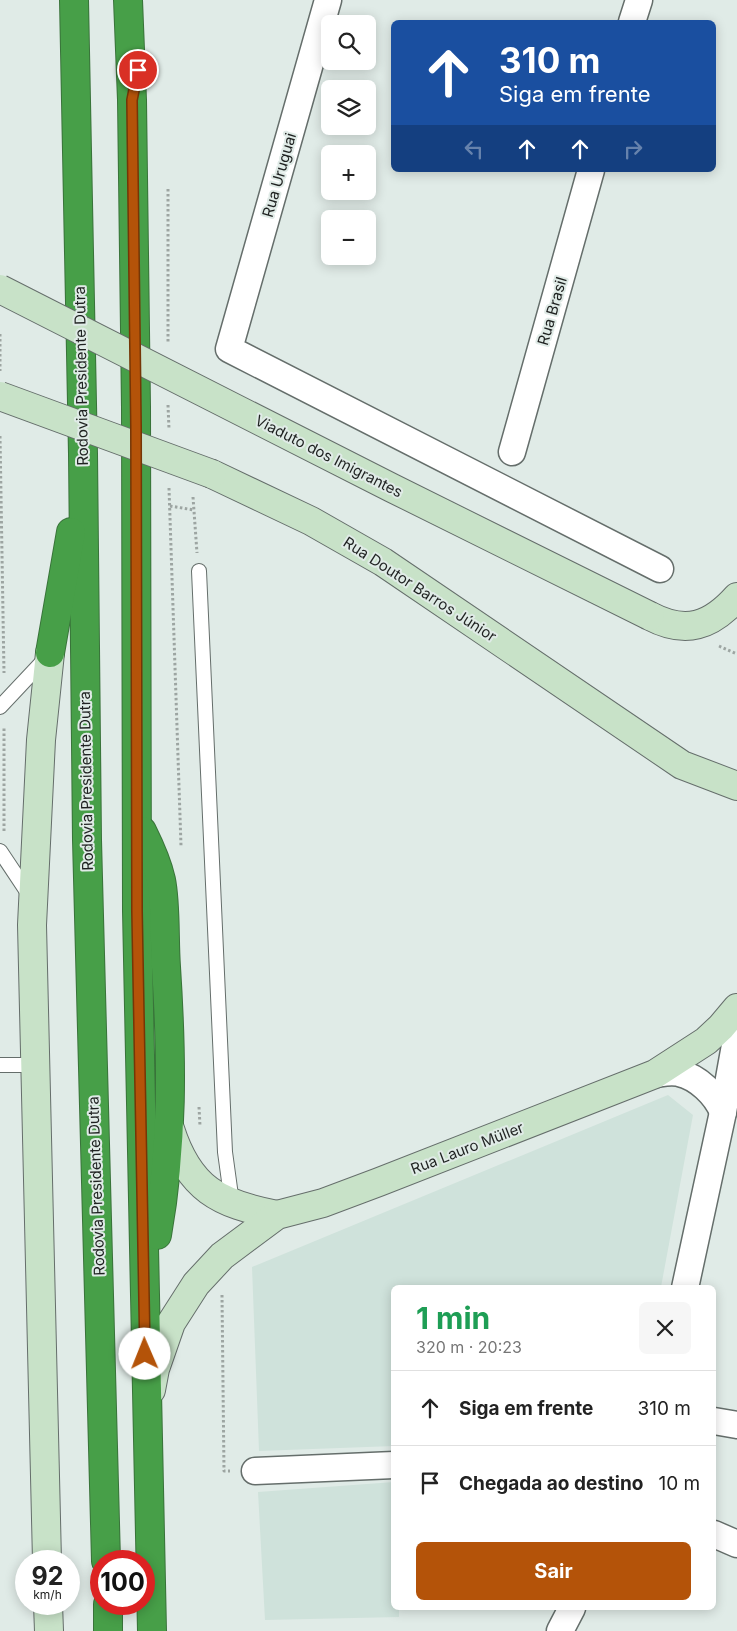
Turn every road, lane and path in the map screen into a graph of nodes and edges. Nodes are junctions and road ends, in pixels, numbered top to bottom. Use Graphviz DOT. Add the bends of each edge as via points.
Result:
graph roads {
  1 [pos="74,0"];
  2 [pos="128,0"];
  3 [pos="146,0"];
  4 [pos="328,0"];
  5 [pos="639,0"];
  6 [pos="633,20"];
  7 [pos="132,100"];
  8 [pos="590,172"];
  9 [pos="0,289"];
  10 [pos="0,334"];
  11 [pos="0,358"];
  12 [pos="0,396"];
  13 [pos="512,452"];
  14 [pos="83,464"];
  15 [pos="660,569"];
  16 [pos="199,571"];
  17 [pos="737,597"];
  18 [pos="50,654"];
  19 [pos="0,707"];
  20 [pos="682,764"];
  21 [pos="737,786"];
  22 [pos="737,800"];
  23 [pos="138,823"];
  24 [pos="0,851"];
  25 [pos="181,856"];
  26 [pos="32,897"];
  27 [pos="737,1008"];
  28 [pos="737,1034"];
  29 [pos="35,1064"];
  30 [pos="0,1065"];
  31 [pos="655,1074"];
  32 [pos="727,1121"];
  33 [pos="170,1130"];
  34 [pos="232,1204"];
  35 [pos="277,1215"];
  36 [pos="222,1256"];
  37 [pos="143,1277"];
  38 [pos="686,1285"];
  39 [pos="147,1411"];
  40 [pos="716,1421"];
  41 [pos="737,1425"];
  42 [pos="391,1465"];
  43 [pos="255,1471"];
  44 [pos="716,1535"];
  45 [pos="737,1544"];
  46 [pos="47,1550"];
  47 [pos="106,1550"];
  48 [pos="571,1610"];
  49 [pos="48,1615"];
  50 [pos="108,1615"];
  51 [pos="49,1631"];
  52 [pos="108,1631"];
  53 [pos="152,1631"];
  54 [pos="560,1631"];
  1 -- 14 [label="highway, Rodovia Presidente Dutra"];
  2 -- 7 [label="highway"];
  3 -- 7 [label="highway" via="141,54"];
  4 -- 15 [label="street, Rua Uruguai" via="229,349"];
  5 -- 6 [label="street"];
  7 -- 23 [label="highway"];
  8 -- 13 [label="street, Rua Brasil"];
  9 -- 17 [label="main road, Viaduto dos Imigrantes, bridge" via="654,618 679,625 702,624 720,614"];
  10 -- 11 [label="path"];
  12 -- 20 [label="main road, Rua Doutor Barros Júnior, bridge" via="212,474 310,521 384,562"];
  14 -- 18 [label="highway"];
  14 -- 47 [label="highway, Rodovia Presidente Dutra" via="87,840"];
  16 -- 25 [label="path" via="194,510 170,506"];
  16 -- 34 [label="lane" via="225,1152"];
  18 -- 19 [label="lane"];
  18 -- 26 [label="main road" via="41,740"];
  20 -- 21 [label="main road, Rua Doutor Barros Júnior"];
  20 -- 22 [label="main road"];
  23 -- 33 [label="highway" via="153,853 161,882 169,1016"];
  23 -- 37 [label="highway"];
  24 -- 26 [label="lane"];
  26 -- 29 [label="main road"];
  27 -- 31 [label="main road, Rua Lauro Müller" via="706,1041"];
  28 -- 32 [label="street"];
  29 -- 30 [label="lane"];
  29 -- 46 [label="main road"];
  31 -- 32 [label="street, Rua Lauro Müller" via="678,1073 693,1079 712,1094"];
  31 -- 35 [label="main road, Rua Lauro Müller" via="379,1182"];
  32 -- 38 [label="street"];
  33 -- 34 [label="main road, Rua Lauro Müller" via="178,1153 191,1174 210,1192"];
  33 -- 37 [label="highway" via="155,1244"];
  34 -- 35 [label="main road, Rua Lauro Müller"];
  35 -- 36 [label="main road, Rua Lauro Müller"];
  36 -- 39 [label="main road, Rua Lauro Müller" via="196,1284 171,1323 155,1369"];
  36 -- 43 [label="path" via="224,1471"];
  37 -- 39 [label="highway"];
  39 -- 53 [label="highway"];
  40 -- 41 [label="street"];
  42 -- 43 [label="street"];
  44 -- 45 [label="street"];
  48 -- 54 [label="street"];
  49 -- 51 [label="main road"];
  50 -- 52 [label="highway"];
}
